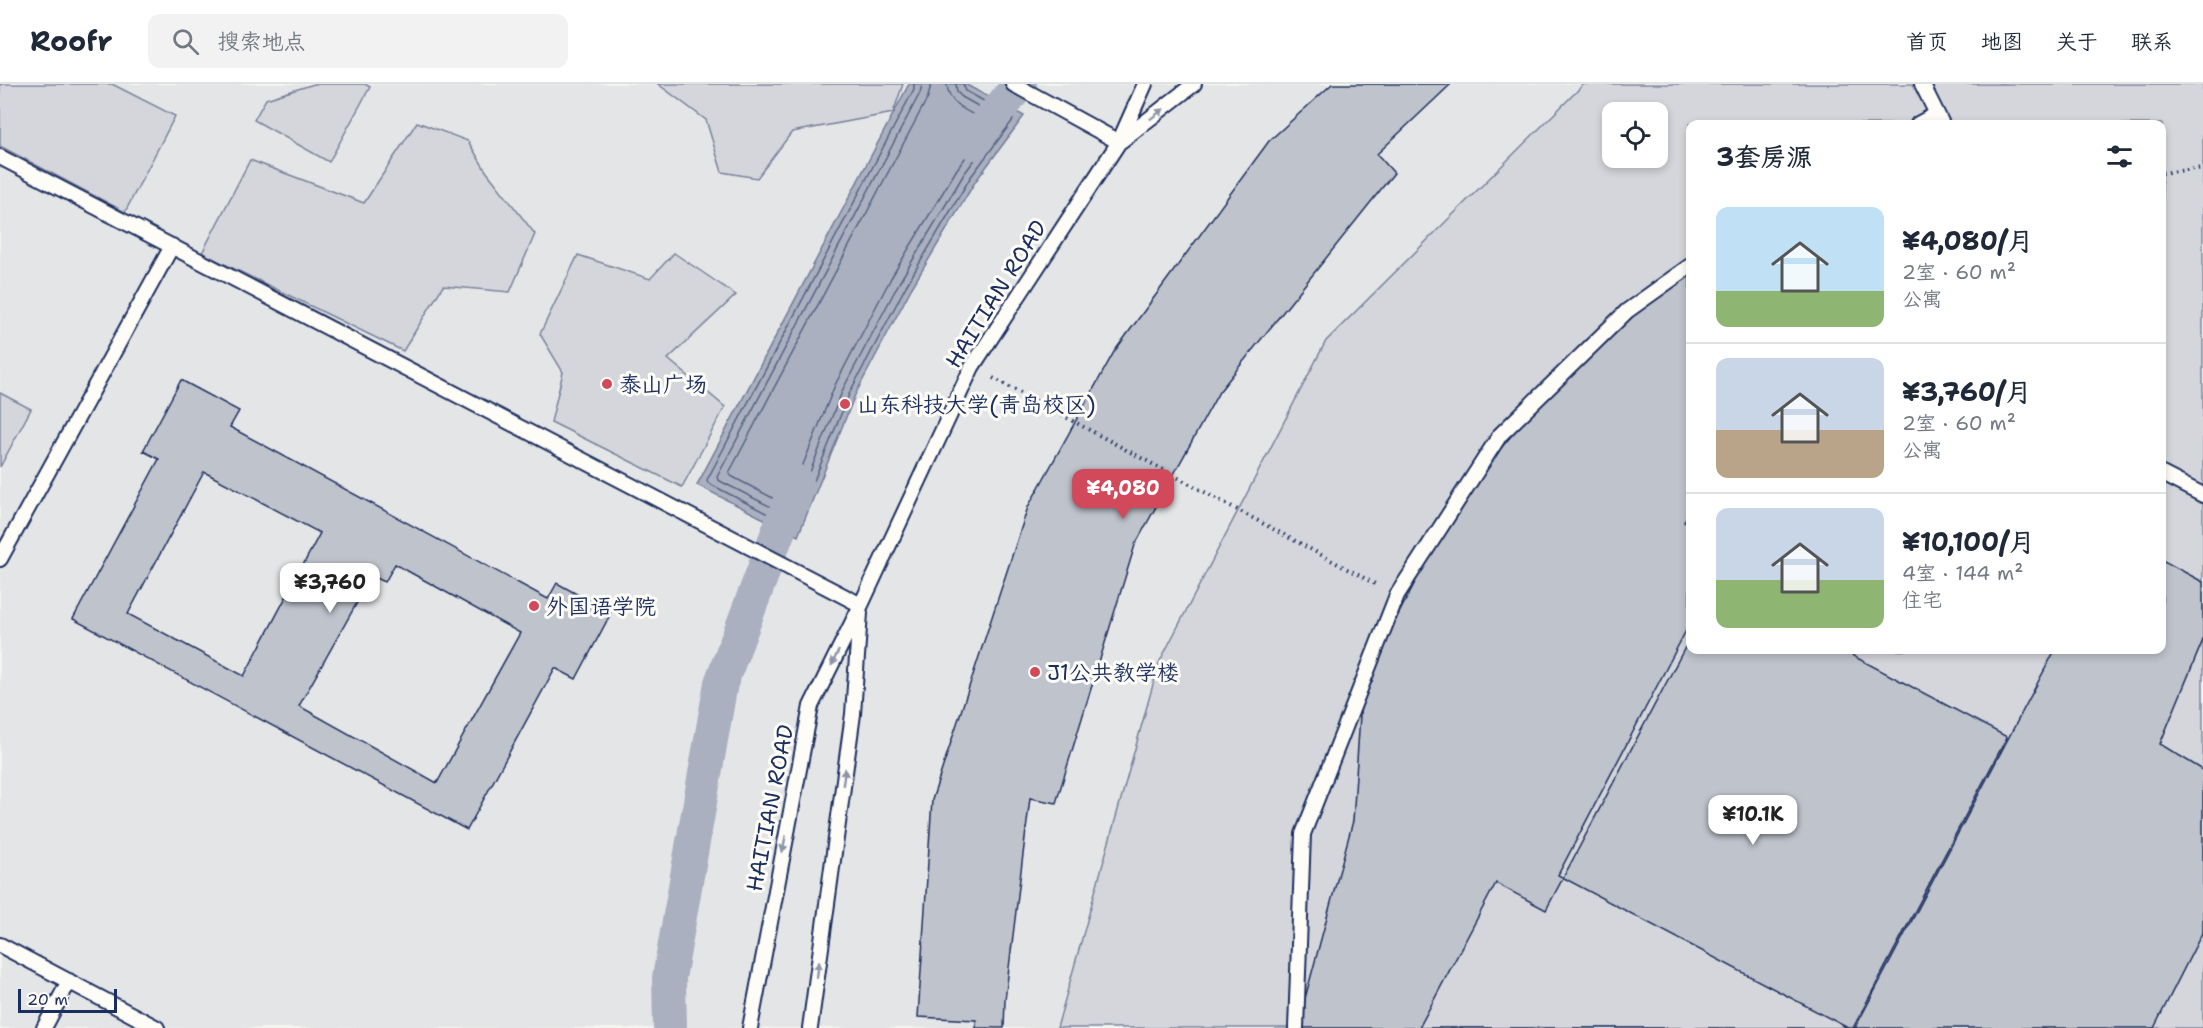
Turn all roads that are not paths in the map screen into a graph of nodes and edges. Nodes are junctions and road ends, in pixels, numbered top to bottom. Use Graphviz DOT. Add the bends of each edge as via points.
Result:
graph roads {
  1 [pos="1014,84"];
  2 [pos="1145,84"];
  3 [pos="1194,84"];
  4 [pos="1922,84"];
  5 [pos="1939,119"];
  6 [pos="1119,142"];
  7 [pos="0,157"];
  8 [pos="172,246"];
  9 [pos="1686,269"];
  10 [pos="2166,476"];
  11 [pos="2203,495"];
  12 [pos="0,559"];
  13 [pos="861,605"];
  14 [pos="0,945"];
  15 [pos="69,981"];
  16 [pos="44,1028"];
  17 [pos="157,1028"];
  18 [pos="750,1028"];
  19 [pos="810,1028"];
  20 [pos="1296,1028"];
  1 -- 6 [label="lane"];
  2 -- 6 [label="lane, HAITIAN ROAD"];
  6 -- 3 [label="lane, HAITIAN ROAD, one-way"];
  4 -- 5 [label="lane"];
  6 -- 13 [label="lane, HAITIAN ROAD" via="972,367"];
  7 -- 8 [label="lane"];
  8 -- 12 [label="lane"];
  8 -- 13 [label="lane"];
  9 -- 20 [label="lane" via="1627,311 1500,435 1396,595 1303,834"];
  10 -- 11 [label="lane"];
  13 -- 18 [label="lane, HAITIAN ROAD, one-way" via="811,706"];
  19 -- 13 [label="lane, HAITIAN ROAD, one-way" via="853,714"];
  14 -- 15 [label="lane"];
  15 -- 16 [label="lane"];
  15 -- 17 [label="lane"];
}
